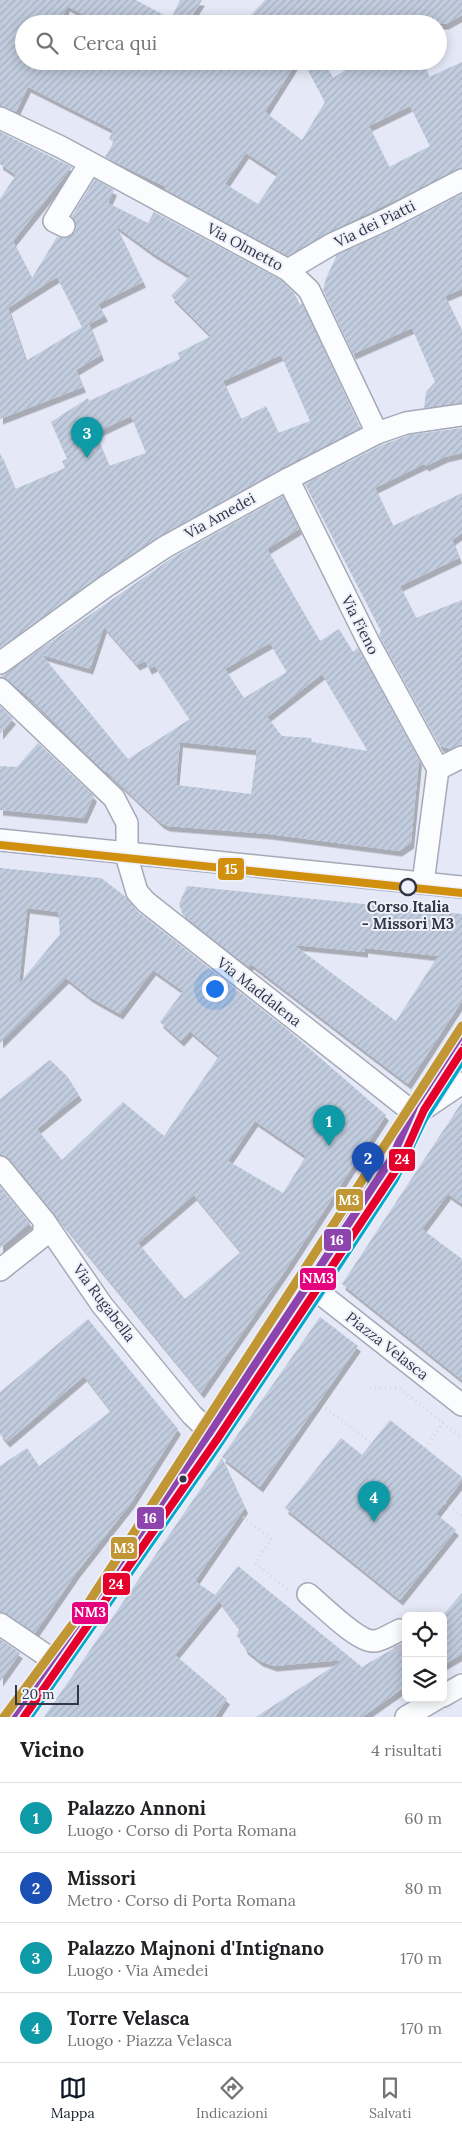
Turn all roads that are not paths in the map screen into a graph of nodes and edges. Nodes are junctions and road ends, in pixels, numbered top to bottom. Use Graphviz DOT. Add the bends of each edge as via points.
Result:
graph roads {
  1 [pos="0,118"];
  2 [pos="90,163"];
  3 [pos="462,180"];
  4 [pos="64,226"];
  5 [pos="288,270"];
  6 [pos="462,415"];
  7 [pos="377,433"];
  8 [pos="288,479"];
  9 [pos="0,663"];
  10 [pos="0,689"];
  11 [pos="462,757"];
  12 [pos="438,769"];
  13 [pos="0,840"];
  14 [pos="128,853"];
  15 [pos="423,883"];
  16 [pos="462,887"];
  17 [pos="462,1042"];
  18 [pos="462,1082"];
  19 [pos="415,1114"];
  20 [pos="0,1167"];
  21 [pos="44,1222"];
  22 [pos="0,1270"];
  23 [pos="312,1287"];
  24 [pos="462,1405"];
  25 [pos="213,1434"];
  26 [pos="308,1594"];
  27 [pos="0,1624"];
  28 [pos="402,1636"];
  29 [pos="56,1662"];
  30 [pos="462,1685"];
  31 [pos="447,1692"];
  32 [pos="429,1702"];
  33 [pos="17,1717"];
  34 [pos="406,1717"];
  1 -- 2 [label="street, Via Olmetto"];
  2 -- 4 [label="street" via="54,221"];
  2 -- 5 [label="street, Via Olmetto"];
  3 -- 5 [label="street, Via dei Piatti" via="332,244"];
  5 -- 7 [label="street, Via Olmetto" via="309,290"];
  6 -- 7 [label="street, Via Amedei" via="406,423"];
  7 -- 8 [label="street, Via Amedei"];
  8 -- 9 [label="street, Via Amedei" via="165,547"];
  8 -- 12 [label="street, Via Fieno" via="368,642"];
  10 -- 14 [label="street, Via Maddalena" via="114,798 127,823"];
  11 -- 12 [label="street"];
  12 -- 15 [label="street"];
  13 -- 14 [label="street"];
  14 -- 15 [label="street"];
  14 -- 19 [label="street, Via Maddalena" via="137,892 146,902"];
  15 -- 16 [label="street"];
  17 -- 19 [label="street"];
  18 -- 19 [label="street"];
  19 -- 23 [label="street" via="387,1174"];
  20 -- 21 [label="street, Via Rugabella"];
  21 -- 22 [label="street" via="43,1236"];
  21 -- 25 [label="street, Via Rugabella" via="102,1305 192,1415"];
  23 -- 24 [label="street, Piazza Velasca"];
  23 -- 25 [label="street"];
  25 -- 29 [label="street"];
  26 -- 28 [label="street" via="367,1641"];
  27 -- 29 [label="street"];
  29 -- 33 [label="street"];
  30 -- 31 [label="street"];
  32 -- 34 [label="street"];
}
